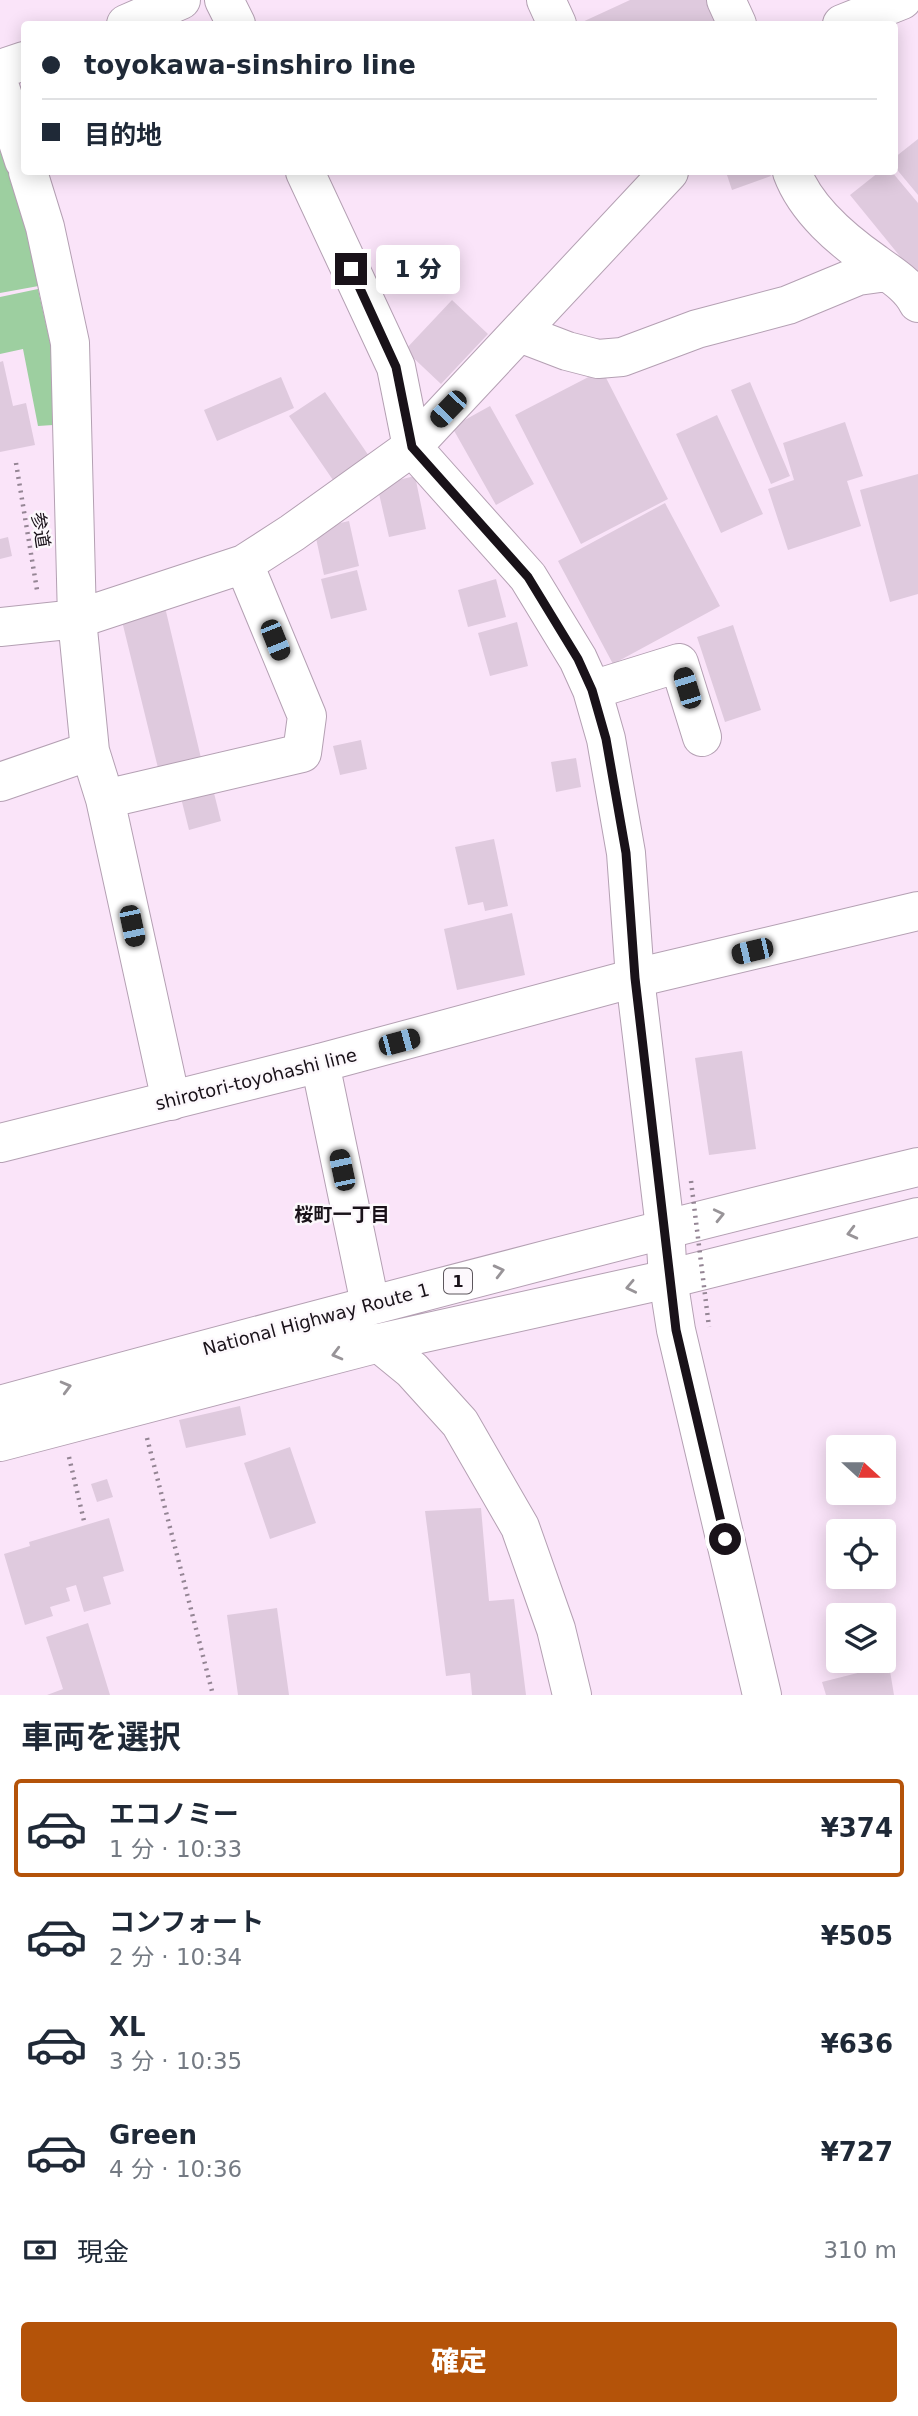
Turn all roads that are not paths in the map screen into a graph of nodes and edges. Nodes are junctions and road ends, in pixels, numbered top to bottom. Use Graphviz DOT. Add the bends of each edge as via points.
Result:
graph roads {
  1 [pos="181,0"];
  2 [pos="224,0"];
  3 [pos="546,0"];
  4 [pos="726,0"];
  5 [pos="902,0"];
  6 [pos="133,21"];
  7 [pos="234,21"];
  8 [pos="556,21"];
  9 [pos="736,21"];
  10 [pos="850,21"];
  11 [pos="21,62"];
  12 [pos="0,69"];
  13 [pos="0,87"];
  14 [pos="21,152"];
  15 [pos="29,175"];
  16 [pos="306,175"];
  17 [pos="663,175"];
  18 [pos="793,175"];
  19 [pos="633,187"];
  20 [pos="909,289"];
  21 [pos="520,332"];
  22 [pos="412,447"];
  23 [pos="244,564"];
  24 [pos="77,619"];
  25 [pos="0,627"];
  26 [pos="592,690"];
  27 [pos="702,737"];
  28 [pos="90,751"];
  29 [pos="0,782"];
  30 [pos="105,799"];
  31 [pos="918,911"];
  32 [pos="635,978"];
  33 [pos="320,1063"];
  34 [pos="171,1101"];
  35 [pos="0,1143"];
  36 [pos="918,1167"];
  37 [pos="918,1217"];
  38 [pos="665,1228"];
  39 [pos="668,1279"];
  40 [pos="370,1304"];
  41 [pos="379,1343"];
  42 [pos="0,1405"];
  43 [pos="0,1442"];
  44 [pos="572,1695"];
  45 [pos="762,1695"];
  1 -- 6 [label="main road"];
  2 -- 7 [label="main road"];
  3 -- 8 [label="main road"];
  4 -- 9 [label="main road"];
  5 -- 10 [label="main road"];
  11 -- 12 [label="main road"];
  13 -- 14 [label="main road"];
  15 -- 24 [label="main road" via="70,343"];
  16 -- 22 [label="main road" via="396,367"];
  17 -- 19 [label="main road"];
  18 -- 20 [label="main road" via="802,195 827,223"];
  19 -- 21 [label="main road"];
  20 -- 21 [label="main road" via="858,275 788,305 697,329 622,356 598,359"];
  21 -- 22 [label="main road"];
  22 -- 23 [label="main road"];
  22 -- 26 [label="main road" via="528,577"];
  23 -- 24 [label="main road"];
  23 -- 30 [label="main road" via="307,716 302,753"];
  24 -- 25 [label="main road"];
  24 -- 28 [label="main road"];
  26 -- 27 [label="main road" via="679,663"];
  26 -- 32 [label="main road" via="606,739 626,853"];
  28 -- 29 [label="main road"];
  28 -- 30 [label="main road"];
  30 -- 34 [label="main road"];
  31 -- 32 [label="main road, shirotori-toyohashi line"];
  32 -- 33 [label="main road, shirotori-toyohashi line"];
  32 -- 38 [label="main road"];
  33 -- 34 [label="main road, shirotori-toyohashi line"];
  33 -- 40 [label="main road"];
  34 -- 35 [label="main road, shirotori-toyohashi line"];
  38 -- 36 [label="main road, National Highway Route 1 / 1, one-way"];
  37 -- 39 [label="main road, one-way"];
  38 -- 39 [label="main road"];
  40 -- 38 [label="main road, National Highway Route 1 / 1, one-way"];
  39 -- 41 [label="main road, one-way"];
  39 -- 45 [label="main road"];
  42 -- 40 [label="main road, National Highway Route 1 / 1, one-way"];
  41 -- 43 [label="main road, one-way"];
  41 -- 44 [label="main road" via="412,1370 460,1423 520,1527 556,1629"];
}
